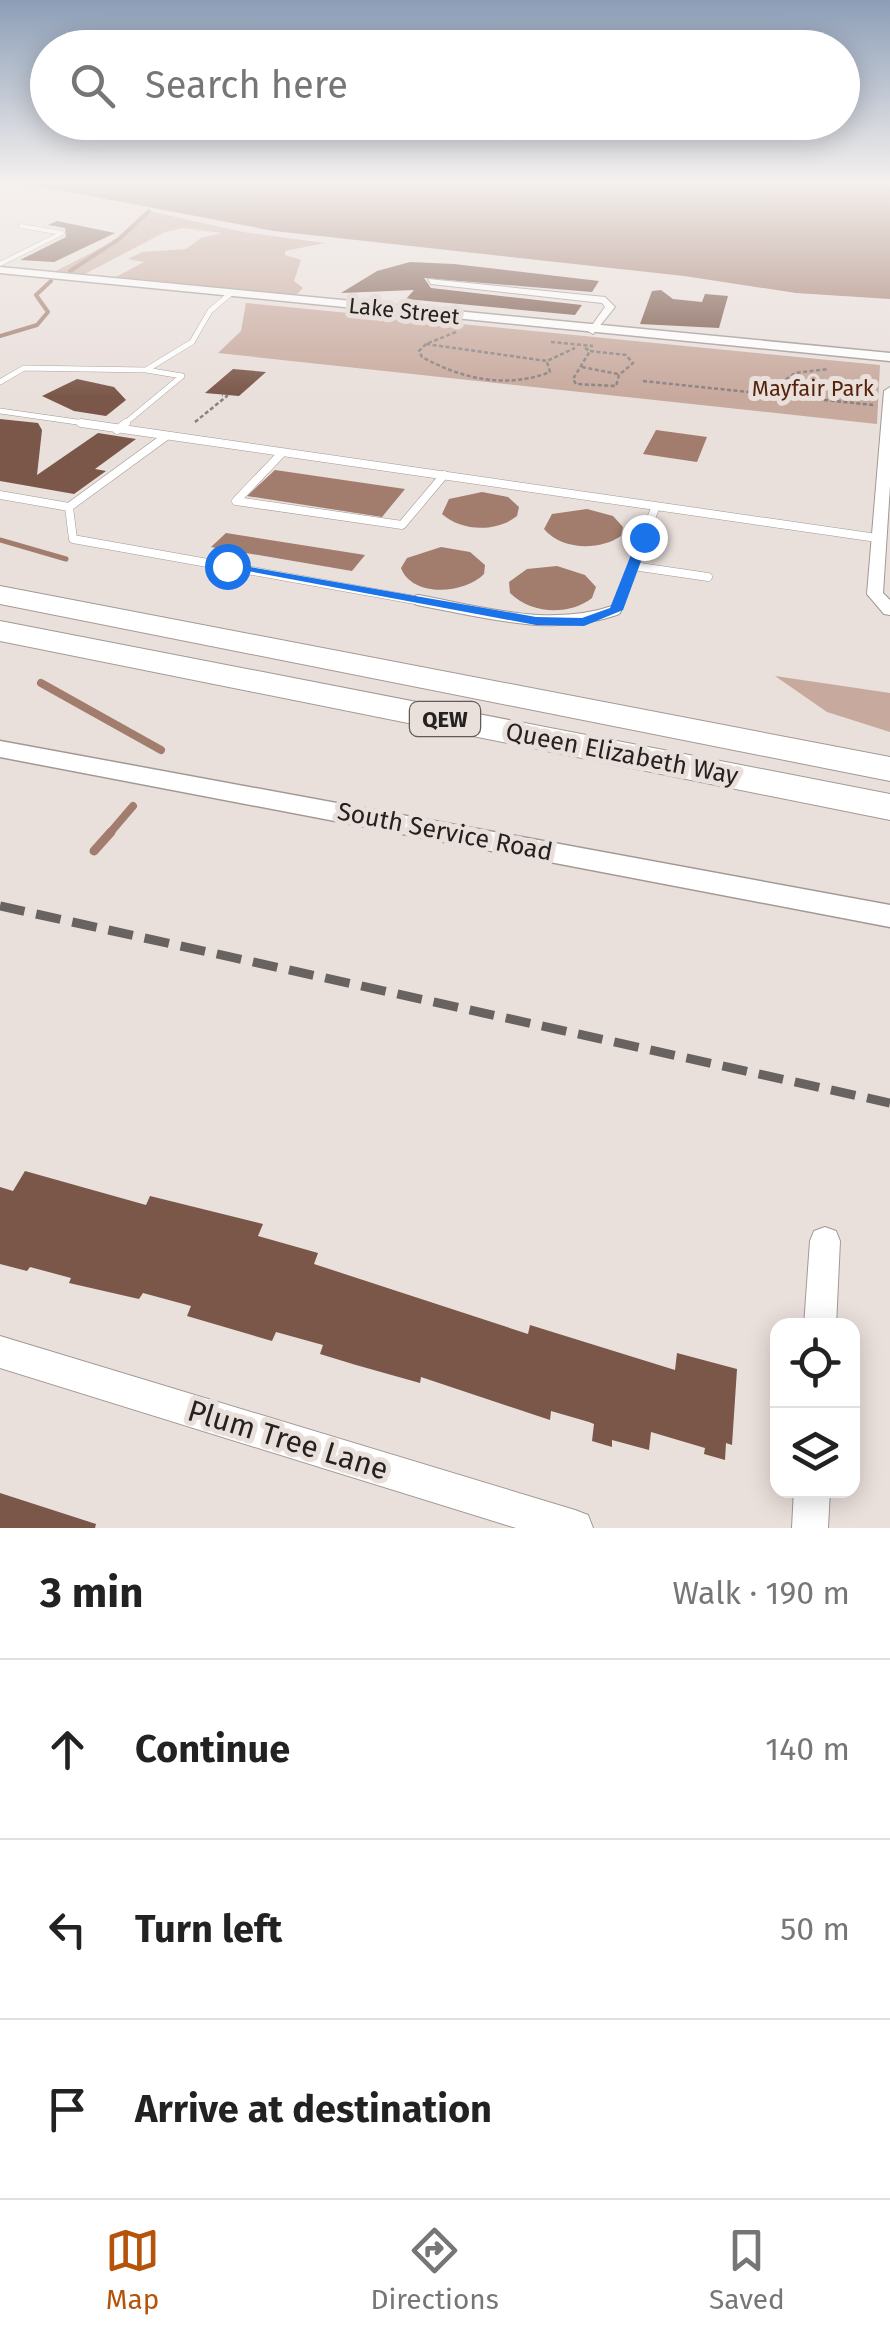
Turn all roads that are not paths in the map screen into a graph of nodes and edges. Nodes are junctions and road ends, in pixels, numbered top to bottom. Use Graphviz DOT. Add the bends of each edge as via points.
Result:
graph roads {
  1 [pos="23,254"];
  2 [pos="0,267"];
  3 [pos="431,280"];
  4 [pos="228,293"];
  5 [pos="594,330"];
  6 [pos="890,357"];
  7 [pos="146,370"];
  8 [pos="0,382"];
  9 [pos="886,398"];
  10 [pos="0,411"];
  11 [pos="117,430"];
  12 [pos="171,437"];
  13 [pos="282,452"];
  14 [pos="444,475"];
  15 [pos="0,495"];
  16 [pos="69,507"];
  17 [pos="655,508"];
  18 [pos="878,538"];
  19 [pos="633,566"];
  20 [pos="708,577"];
  21 [pos="0,595"];
  22 [pos="890,610"];
  23 [pos="0,631"];
  24 [pos="0,749"];
  25 [pos="890,769"];
  26 [pos="890,808"];
  27 [pos="890,916"];
  28 [pos="825,1241"];
  29 [pos="820,1318"];
  30 [pos="0,1352"];
  31 [pos="812,1498"];
  32 [pos="575,1528"];
  33 [pos="810,1528"];
  1 -- 2 [label="lane"];
  2 -- 4 [label="street, Lake Street"];
  3 -- 5 [label="street" via="605,300 610,307"];
  4 -- 5 [label="street, Lake Street"];
  4 -- 7 [label="lane" via="192,342"];
  5 -- 6 [label="street, Lake Street"];
  7 -- 8 [label="lane" via="24,368"];
  7 -- 11 [label="lane" via="182,376"];
  9 -- 18 [label="street"];
  10 -- 11 [label="lane"];
  11 -- 12 [label="lane"];
  12 -- 13 [label="lane"];
  12 -- 16 [label="lane"];
  13 -- 14 [label="lane"];
  13 -- 14 [label="lane" via="236,501 402,526"];
  14 -- 17 [label="lane"];
  15 -- 16 [label="lane"];
  16 -- 19 [label="lane" via="73,539 536,621 584,622 616,610"];
  17 -- 18 [label="lane"];
  17 -- 19 [label="lane"];
  18 -- 22 [label="street" via="875,594"];
  19 -- 20 [label="lane"];
  21 -- 25 [label="highway, Queen Elizabeth Way / QEW"];
  23 -- 26 [label="highway, Queen Elizabeth Way / QEW"];
  24 -- 27 [label="street, South Service Road"];
  28 -- 29 [label="street"];
  30 -- 32 [label="street, Plum Tree Lane"];
  31 -- 33 [label="street"];
}
